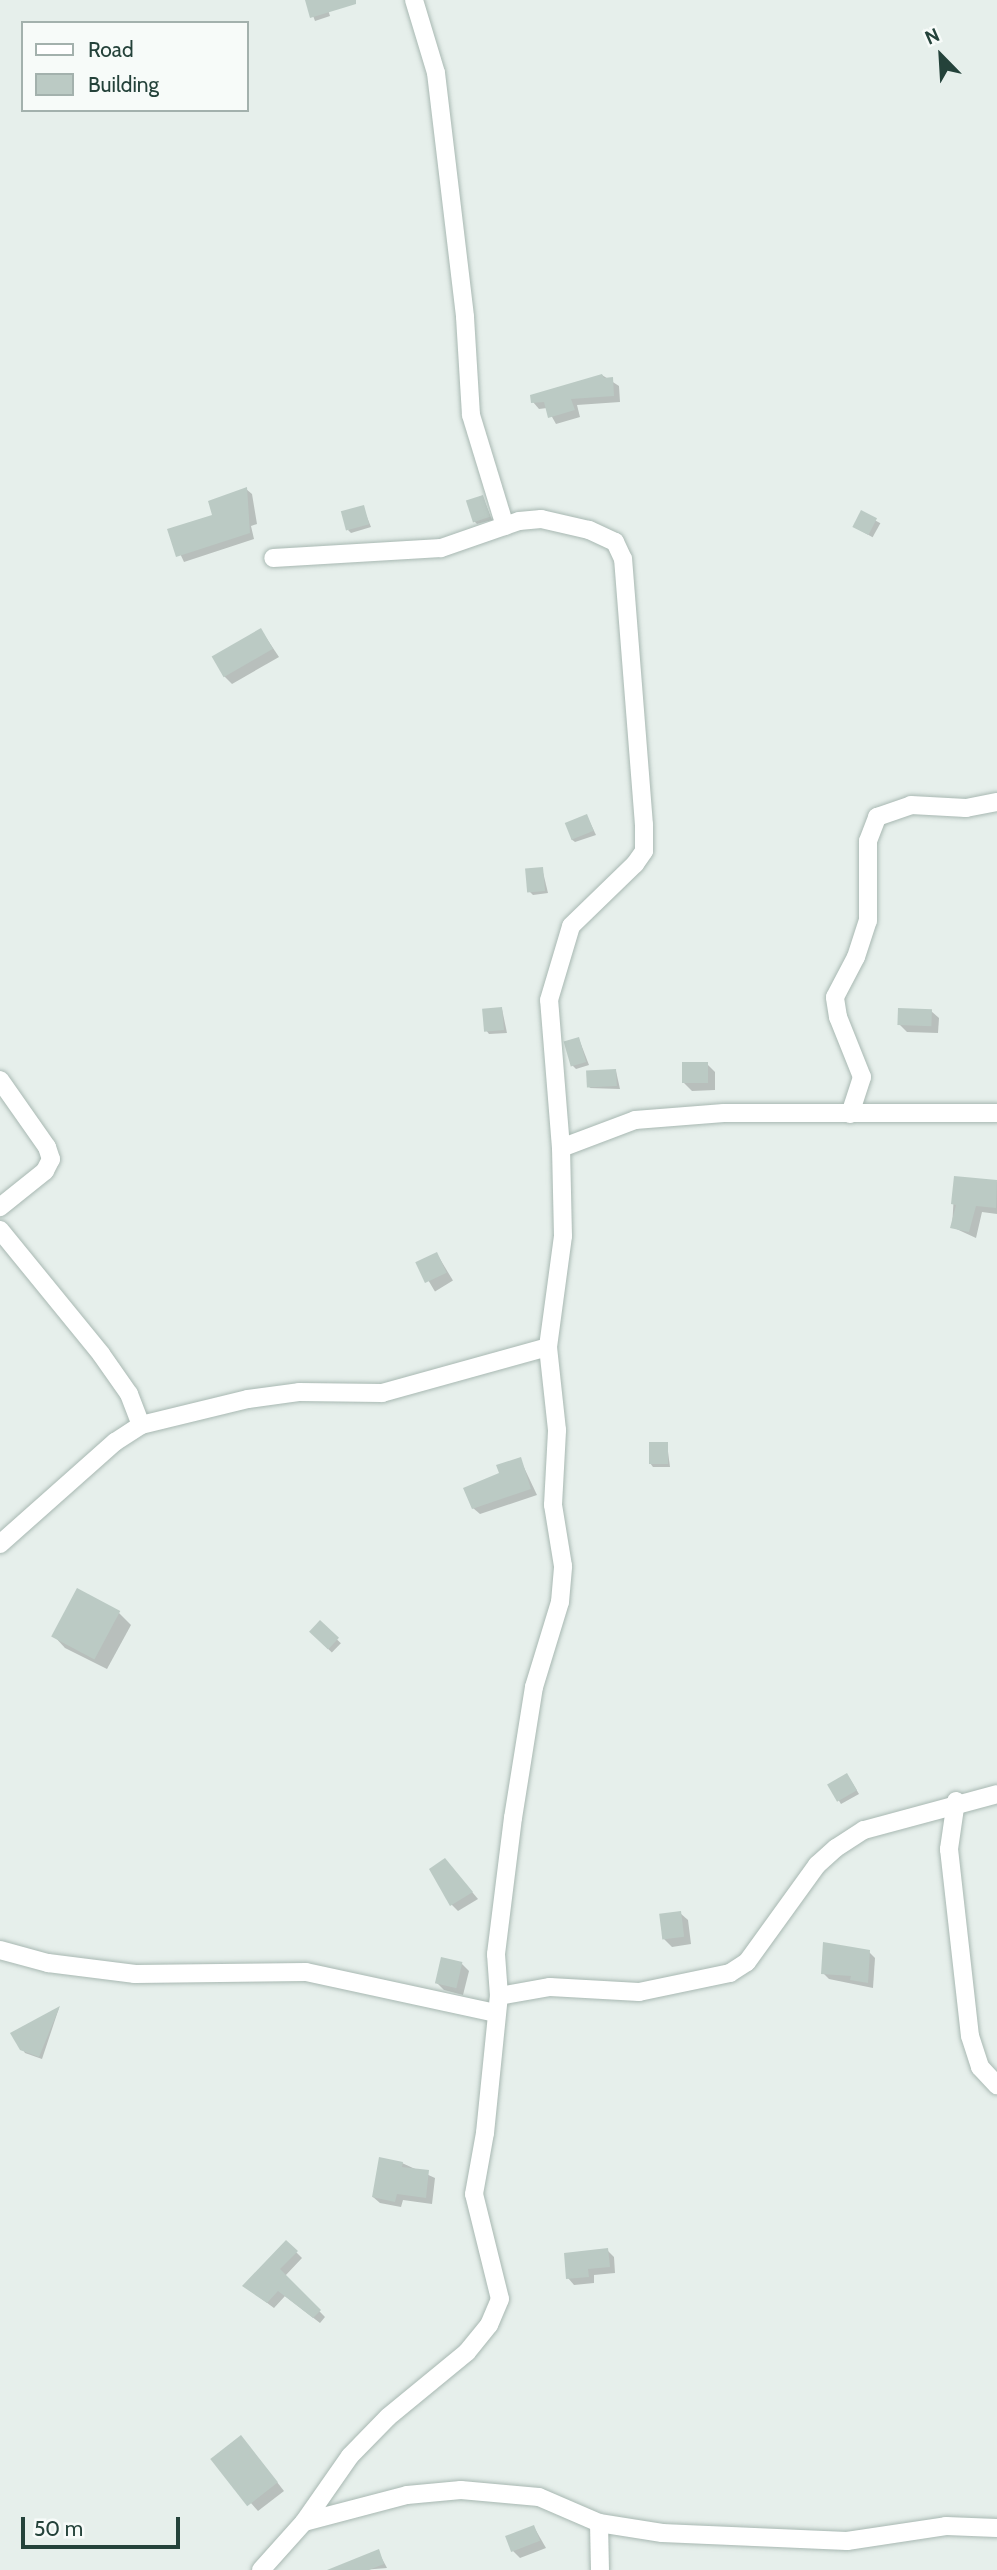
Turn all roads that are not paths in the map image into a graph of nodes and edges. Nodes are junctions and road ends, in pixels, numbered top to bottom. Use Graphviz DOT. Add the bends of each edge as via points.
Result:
graph roads {
  1 [pos="414,0"];
  2 [pos="505,526"];
  3 [pos="273,558"];
  4 [pos="997,802"];
  5 [pos="0,1080"];
  6 [pos="997,1113"];
  7 [pos="850,1114"];
  8 [pos="562,1148"];
  9 [pos="0,1207"];
  10 [pos="0,1230"];
  11 [pos="548,1347"];
  12 [pos="141,1425"];
  13 [pos="0,1544"];
  14 [pos="997,1794"];
  15 [pos="956,1801"];
  16 [pos="0,1950"];
  17 [pos="497,2004"];
  18 [pos="997,2085"];
  19 [pos="304,2522"];
  20 [pos="599,2523"];
  21 [pos="997,2528"];
  22 [pos="261,2570"];
  23 [pos="600,2570"];
  1 -- 2 [label="street" via="436,73 465,317 471,415"];
  2 -- 3 [label="street" via="441,548"];
  2 -- 8 [label="street" via="541,519 589,530 615,541 623,559 644,850 571,926 561,954 549,1000"];
  4 -- 7 [label="street" via="966,808 911,805 877,817 868,841 868,921 835,997 838,1017 862,1077"];
  5 -- 9 [label="street" via="51,1159 44,1171"];
  6 -- 7 [label="street"];
  7 -- 8 [label="street" via="724,1113 635,1120"];
  8 -- 11 [label="street" via="563,1237"];
  10 -- 12 [label="street" via="129,1394"];
  11 -- 12 [label="street" via="382,1393 299,1392 248,1399"];
  11 -- 17 [label="street" via="557,1430 553,1505 563,1566 560,1602 534,1687 513,1818 496,1954"];
  12 -- 13 [label="street"];
  14 -- 15 [label="street"];
  15 -- 17 [label="street" via="864,1830 836,1848 817,1865 755,1953 730,1973 639,1992 550,1987"];
  15 -- 18 [label="street" via="949,1849 970,2036 980,2067"];
  16 -- 17 [label="street" via="48,1963 135,1974 306,1972"];
  17 -- 19 [label="street" via="474,2194 500,2299 489,2325 467,2352 360,2446"];
  19 -- 20 [label="street" via="407,2495 461,2490 539,2497"];
  19 -- 22 [label="street"];
  20 -- 21 [label="street" via="662,2533 847,2541 946,2526"];
  20 -- 23 [label="street"];
}
